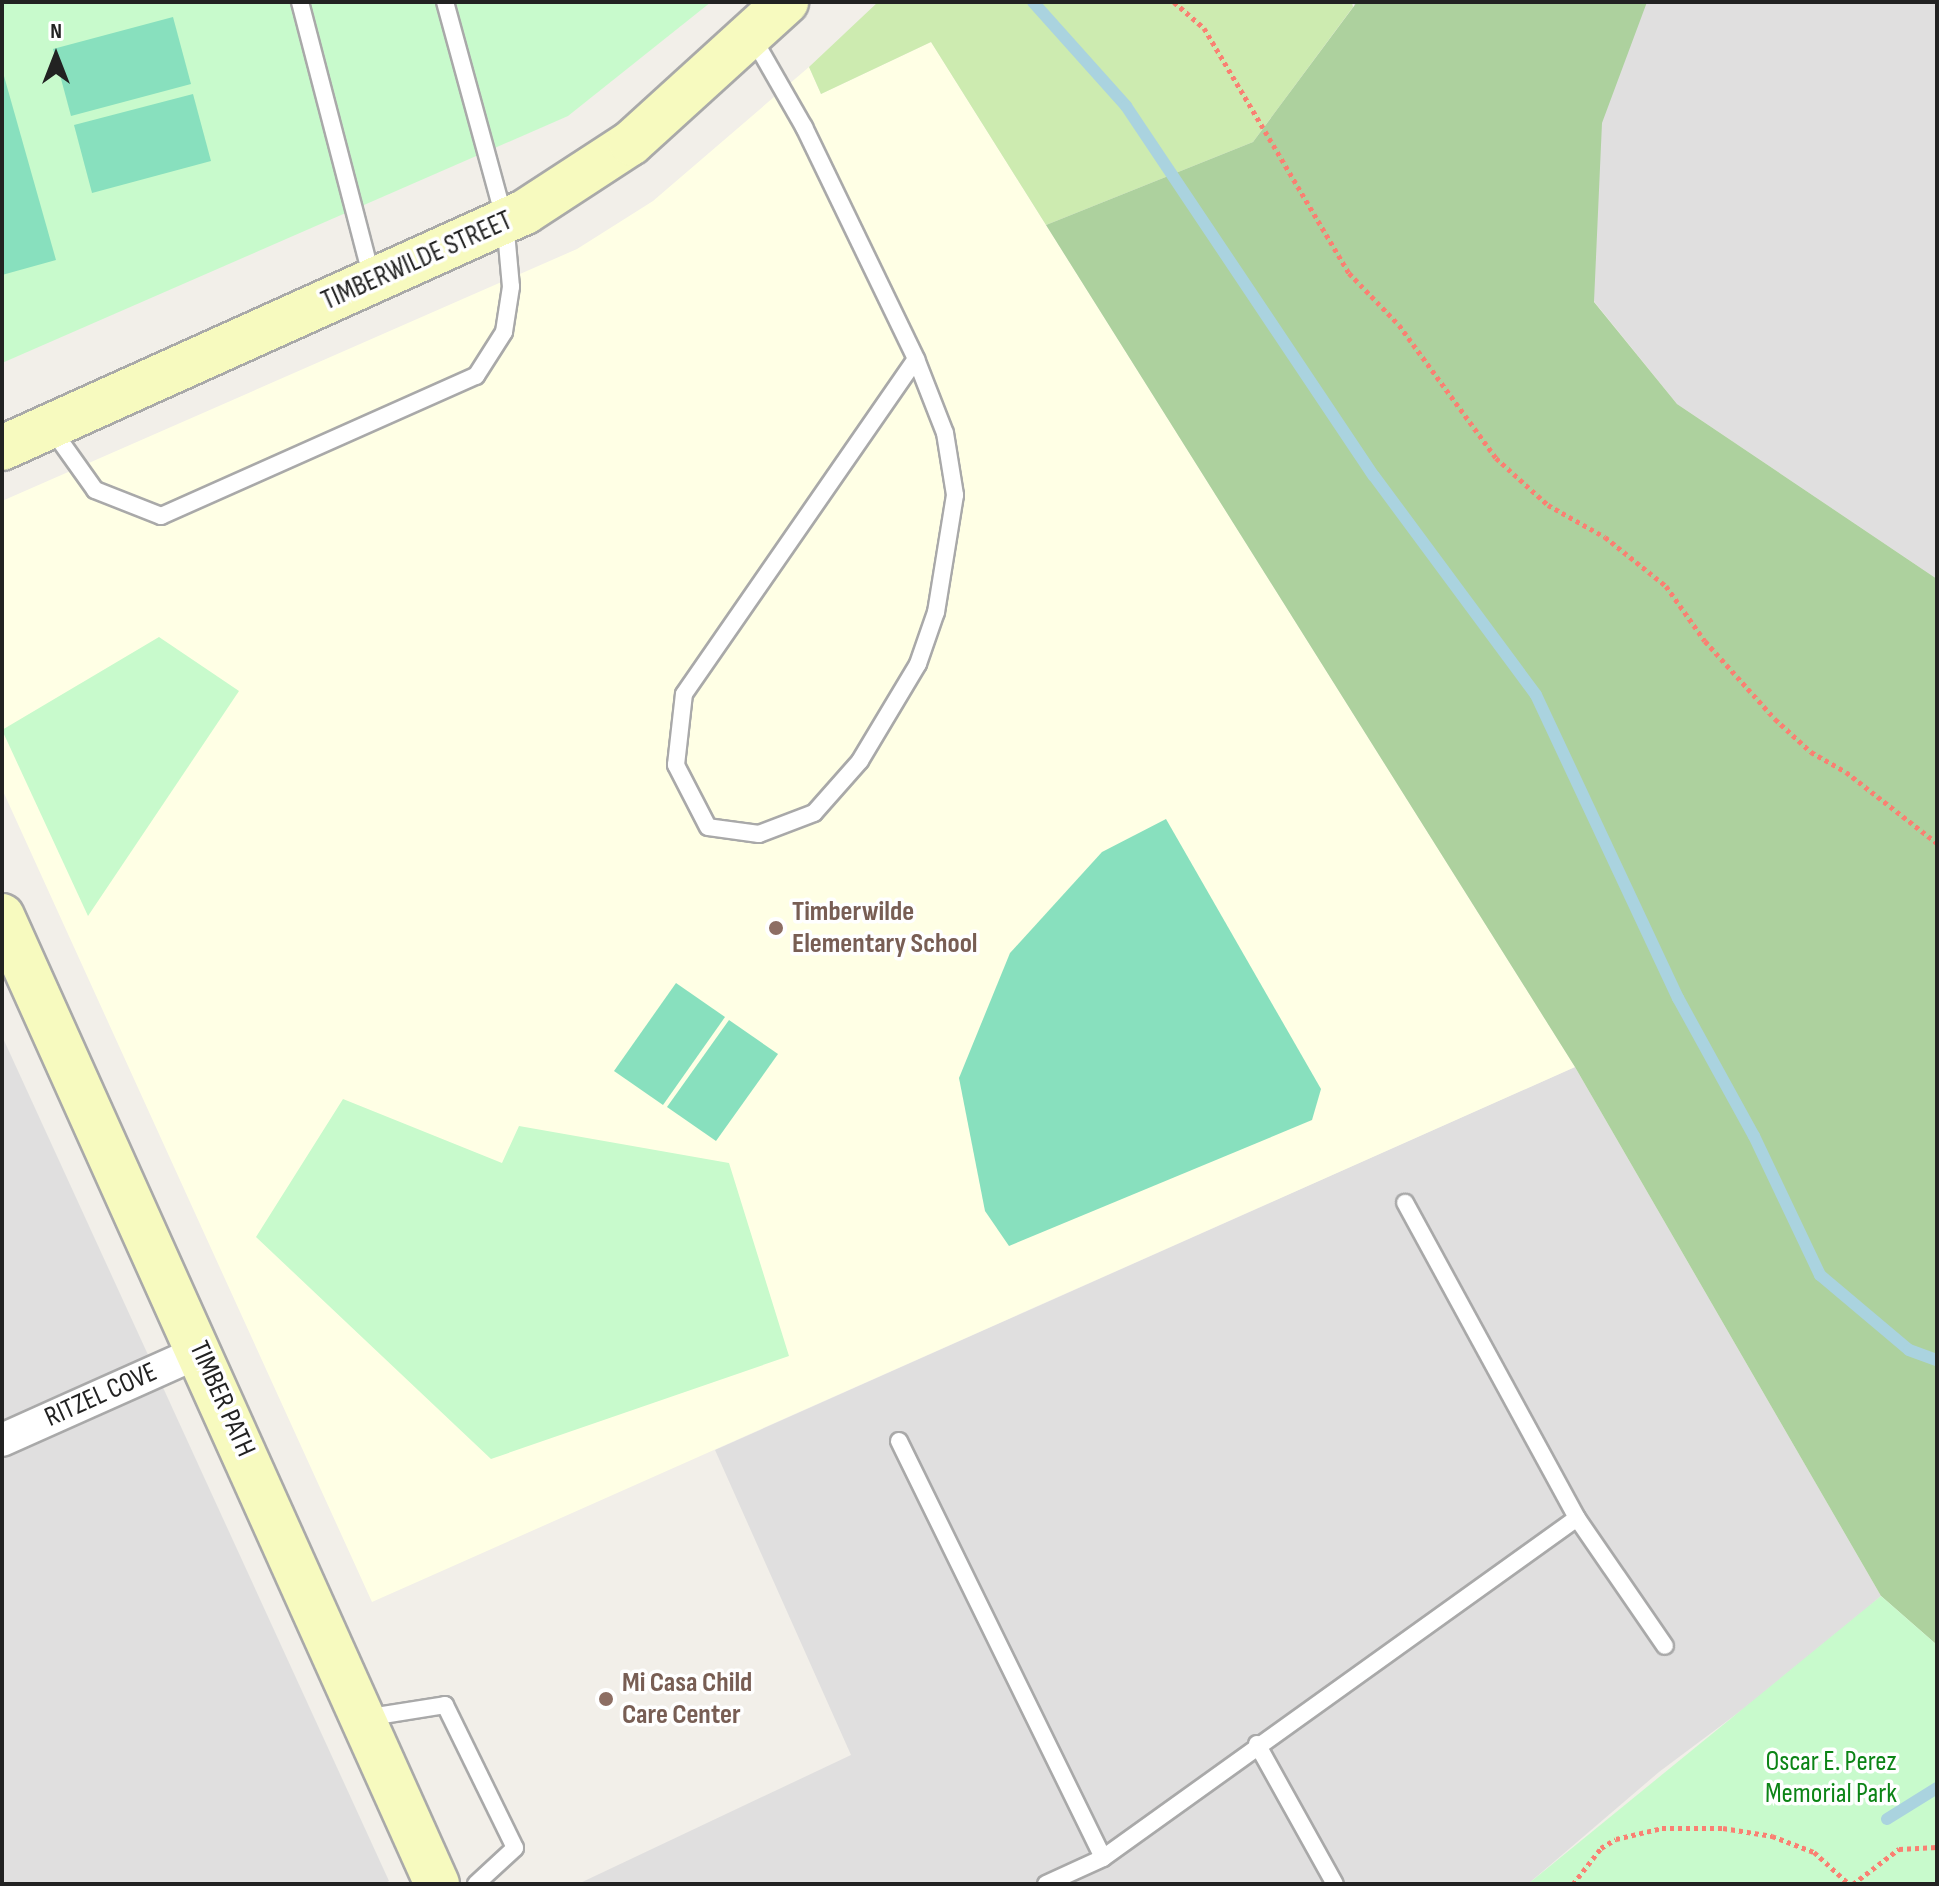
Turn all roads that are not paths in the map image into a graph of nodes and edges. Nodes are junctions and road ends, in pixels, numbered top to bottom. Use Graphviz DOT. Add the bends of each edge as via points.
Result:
graph roads {
  1 [pos="300,2"];
  2 [pos="445,2"];
  3 [pos="786,2"];
  4 [pos="752,36"];
  5 [pos="505,221"];
  6 [pos="372,281"];
  7 [pos="916,359"];
  8 [pos="50,427"];
  9 [pos="2,448"];
  10 [pos="2,916"];
  11 [pos="1405,1203"];
  12 [pos="201,1351"];
  13 [pos="2,1440"];
  14 [pos="899,1441"];
  15 [pos="1577,1518"];
  16 [pos="1665,1646"];
  17 [pos="362,1718"];
  18 [pos="1257,1744"];
  19 [pos="1103,1858"];
  20 [pos="437,1884"];
  21 [pos="476,1884"];
  22 [pos="1046,1884"];
  23 [pos="1335,1884"];
  1 -- 6 [label="lane"];
  2 -- 5 [label="lane"];
  3 -- 4 [label="street, TIMBERWILDE STREET"];
  4 -- 5 [label="street, TIMBERWILDE STREET" via="631,143"];
  4 -- 7 [label="lane" via="804,127"];
  5 -- 6 [label="street, TIMBERWILDE STREET"];
  5 -- 8 [label="lane" via="511,287 504,332 476,376 161,516 95,490"];
  6 -- 8 [label="street, TIMBERWILDE STREET"];
  7 -- 7 [label="lane" via="945,433 955,495 936,612 918,664 860,761 814,813 759,834 708,827 676,765 684,694"];
  8 -- 9 [label="street, TIMBERWILDE STREET"];
  10 -- 12 [label="street, TIMBER PATH"];
  11 -- 15 [label="lane"];
  12 -- 13 [label="street, RITZEL COVE"];
  12 -- 17 [label="street, TIMBER PATH"];
  14 -- 19 [label="lane"];
  15 -- 16 [label="lane"];
  15 -- 18 [label="lane"];
  17 -- 20 [label="street, TIMBER PATH"];
  17 -- 21 [label="lane" via="445,1705 515,1848"];
  18 -- 19 [label="lane"];
  18 -- 23 [label="lane"];
  19 -- 22 [label="lane"];
}
